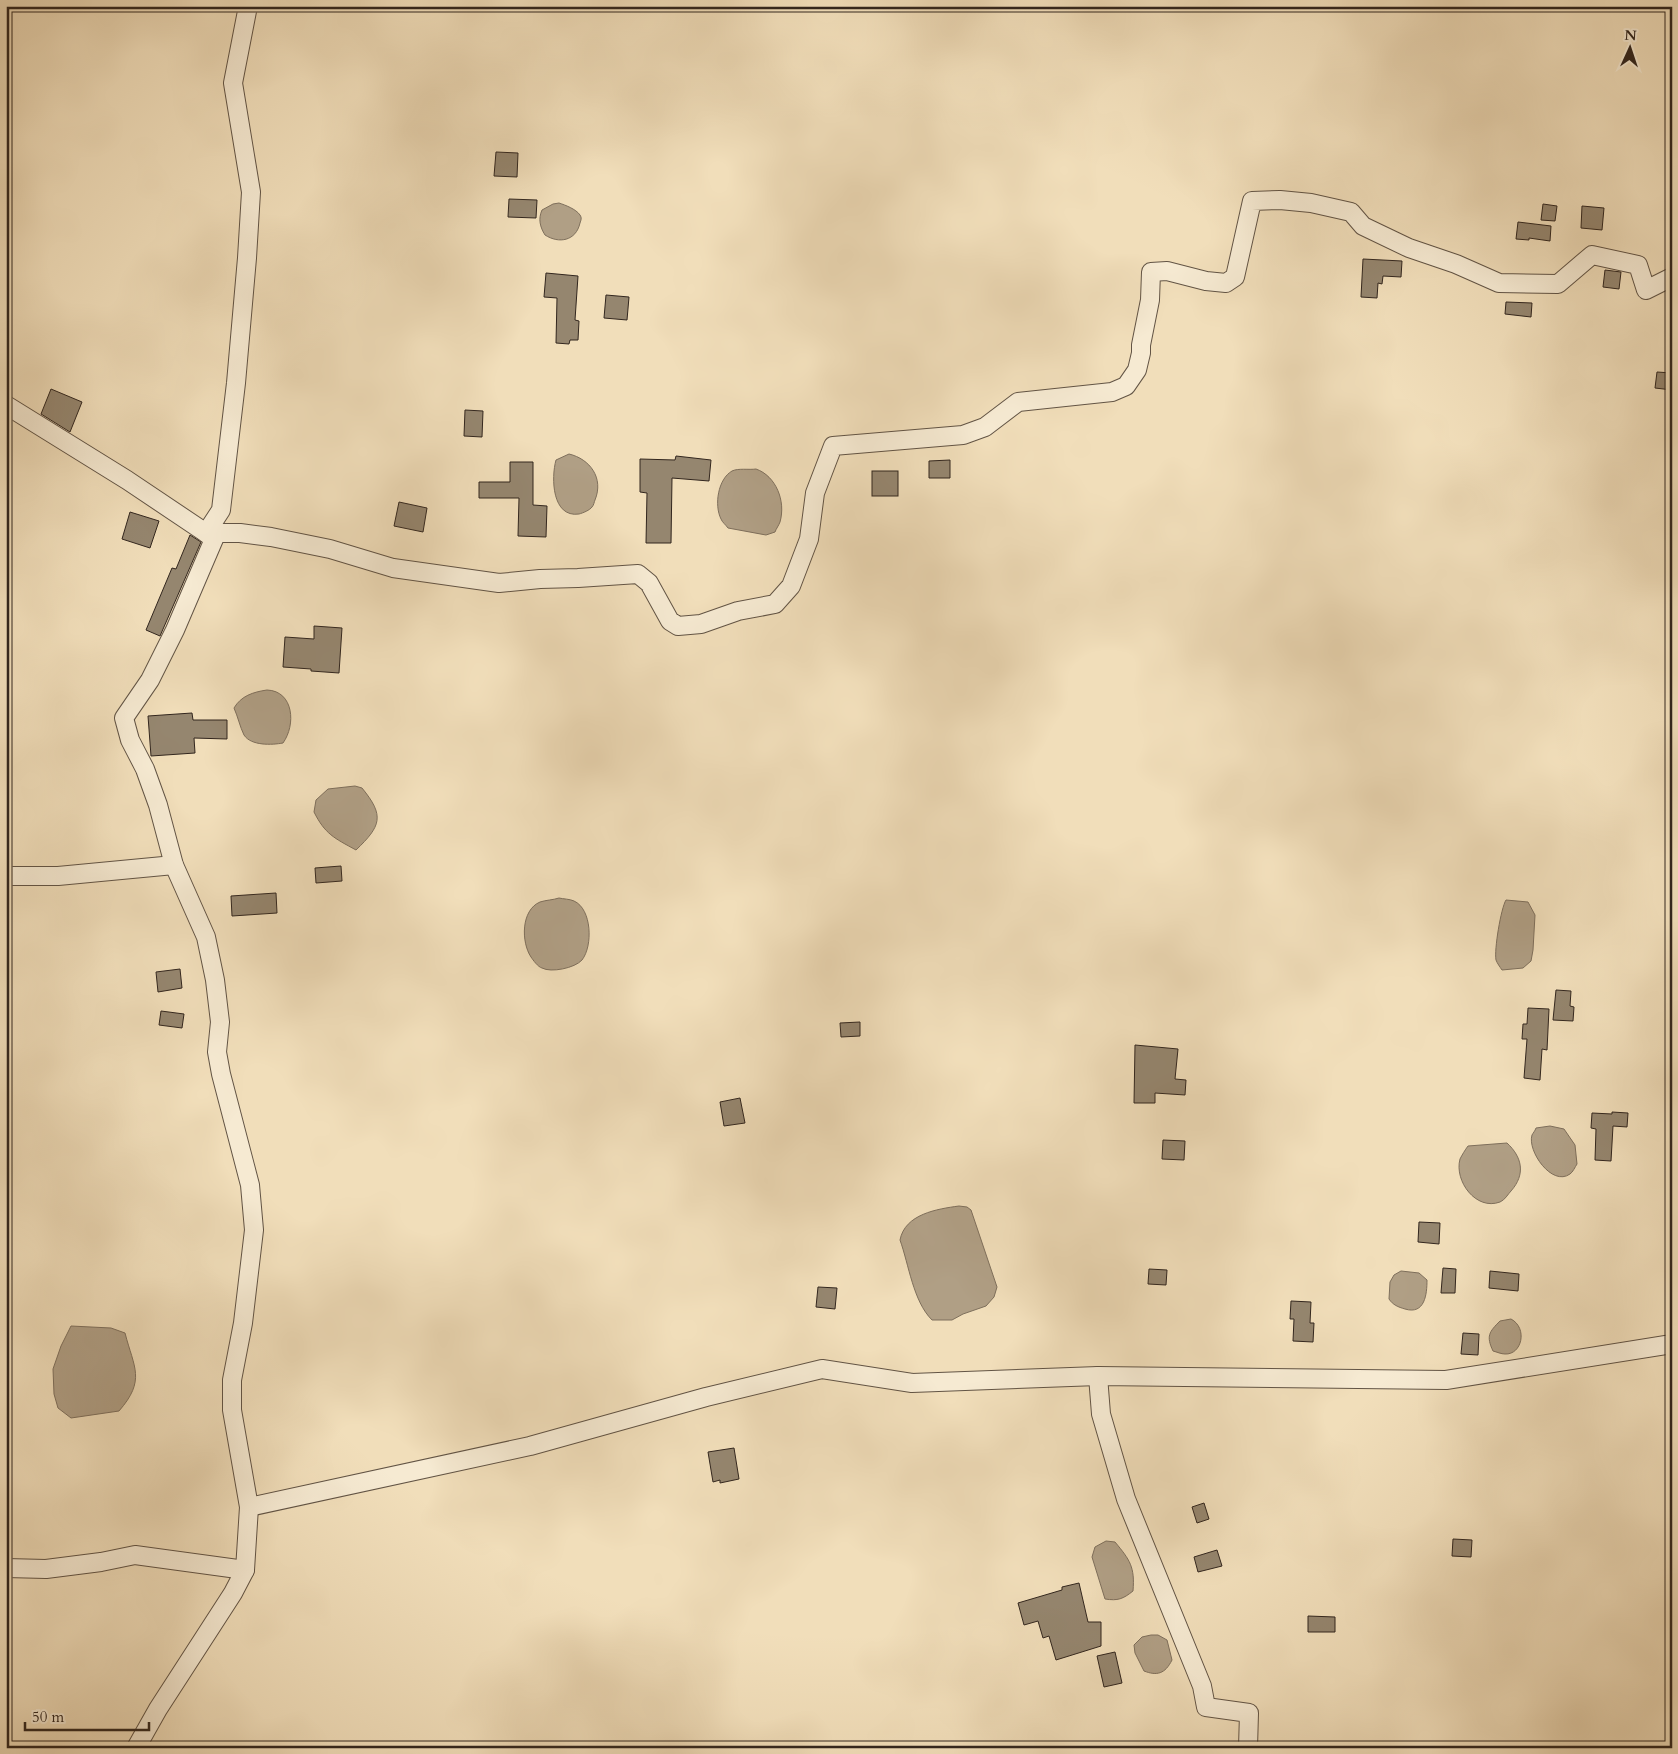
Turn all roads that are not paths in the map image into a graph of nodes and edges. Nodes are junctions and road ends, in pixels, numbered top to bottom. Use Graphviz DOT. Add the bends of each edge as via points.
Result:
graph roads {
  1 [pos="248,6"];
  2 [pos="1672,276"];
  3 [pos="6,405"];
  4 [pos="206,533"];
  5 [pos="174,865"];
  6 [pos="6,876"];
  7 [pos="1672,1344"];
  8 [pos="1098,1376"];
  9 [pos="249,1507"];
  10 [pos="6,1568"];
  11 [pos="245,1570"];
  12 [pos="136,1748"];
  13 [pos="1248,1748"];
  1 -- 4 [label="street" via="233,83 250,192 247,258 221,510"];
  2 -- 4 [label="street" via="1646,290 1638,265 1592,255 1558,284 1499,283 1364,226 1351,212 1311,203 1252,201 1235,277 1226,283 1167,271 1151,272 1142,352 1138,370 1126,386 1112,392 1018,402 985,427 963,435 833,446 814,493 809,540 790,586 774,604 738,611 701,624 678,626 670,621 649,583 638,574 499,582 393,568 330,549 271,537"];
  3 -- 4 [label="street"];
  4 -- 5 [label="street" via="214,539 175,630 150,680 124,718 158,805"];
  5 -- 6 [label="street" via="58,876"];
  5 -- 9 [label="street" via="206,937 220,1022 217,1052 250,1185 254,1230 232,1380 232,1410"];
  7 -- 8 [label="street" via="1446,1380"];
  8 -- 9 [label="street" via="912,1384 822,1369 706,1397 530,1446"];
  8 -- 13 [label="street" via="1101,1414 1126,1499 1202,1686 1206,1707 1249,1713"];
  9 -- 11 [label="street"];
  10 -- 11 [label="street" via="46,1569 136,1555"];
  11 -- 12 [label="street"];
}
